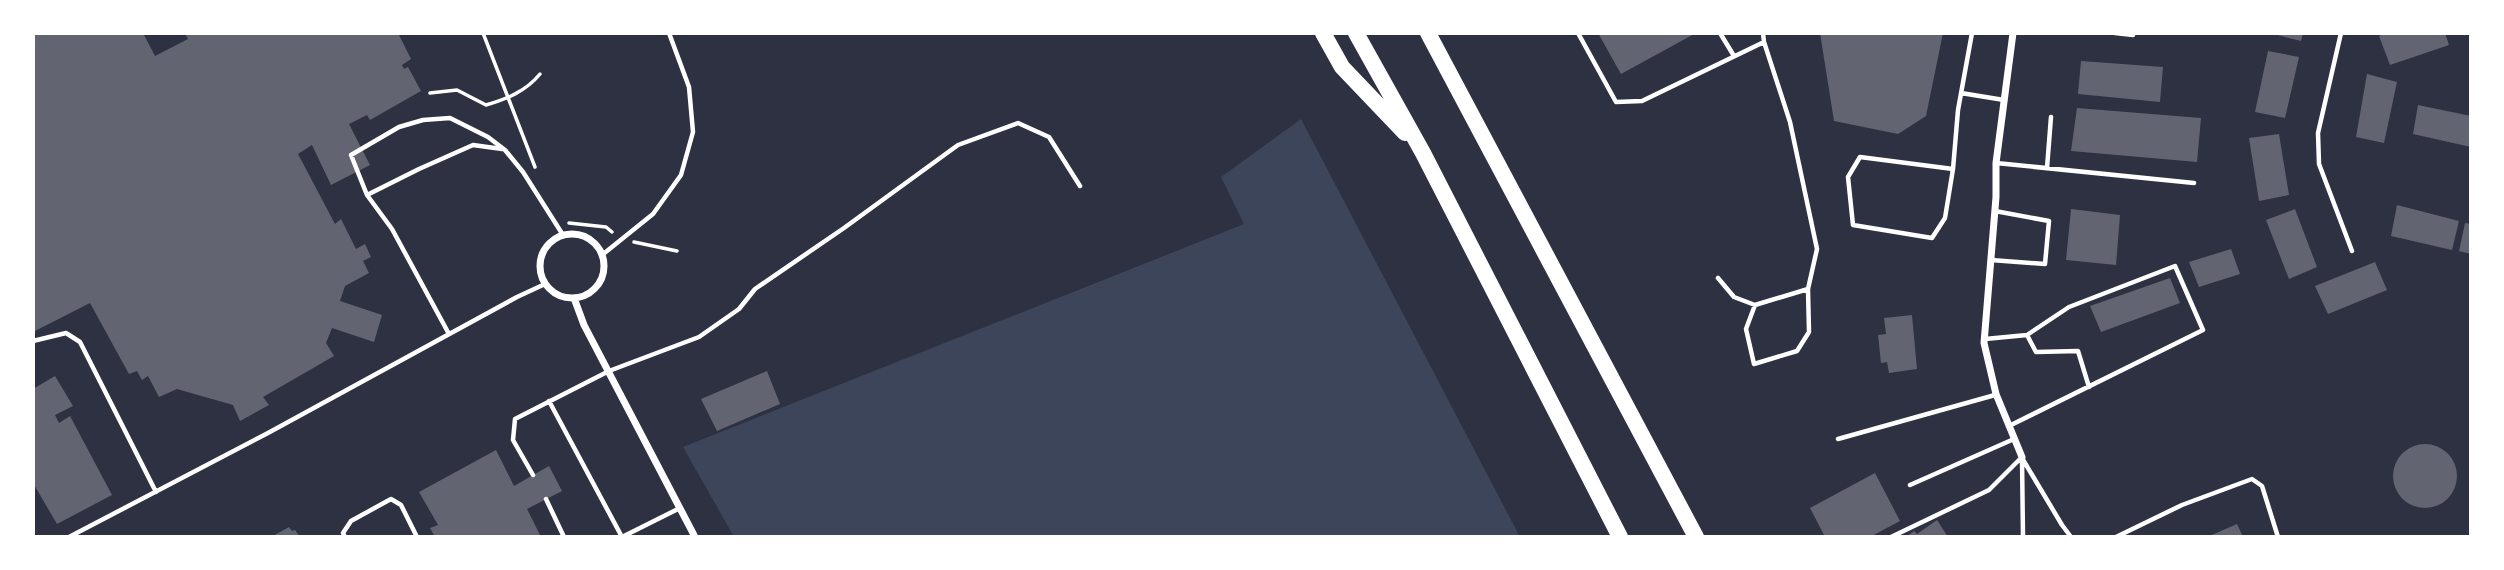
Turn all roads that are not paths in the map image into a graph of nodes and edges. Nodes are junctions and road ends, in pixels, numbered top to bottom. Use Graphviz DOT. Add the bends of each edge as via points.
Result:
graph roads {
  1 [pos="669,33"];
  2 [pos="1323,33"];
  3 [pos="1356,33"];
  4 [pos="1578,33"];
  5 [pos="1720,33"];
  6 [pos="1763,33"];
  7 [pos="1972,33"];
  8 [pos="2012,33"];
  9 [pos="2115,33"];
  10 [pos="2133,33"];
  11 [pos="2341,33"];
  12 [pos="1431,37"];
  13 [pos="1764,42"];
  14 [pos="1734,57"];
  15 [pos="1961,93"];
  16 [pos="2004,100"];
  17 [pos="2051,117"];
  18 [pos="505,150"];
  19 [pos="1423,153"];
  20 [pos="1996,163"];
  21 [pos="2047,168"];
  22 [pos="1953,169"];
  23 [pos="2194,183"];
  24 [pos="1080,186"];
  25 [pos="368,195"];
  26 [pos="1994,211"];
  27 [pos="563,235"];
  28 [pos="2352,251"];
  29 [pos="602,255"];
  30 [pos="1991,260"];
  31 [pos="1717,278"];
  32 [pos="545,284"];
  33 [pos="1808,289"];
  34 [pos="574,298"];
  35 [pos="1755,306"];
  36 [pos="449,334"];
  37 [pos="2027,335"];
  38 [pos="1984,339"];
  39 [pos="33,341"];
  40 [pos="609,371"];
  41 [pos="2088,387"];
  42 [pos="1996,394"];
  43 [pos="549,401"];
  44 [pos="2009,426"];
  45 [pos="1838,439"];
  46 [pos="2014,439"];
  47 [pos="2022,457"];
  48 [pos="533,475"];
  49 [pos="1910,485"];
  50 [pos="156,492"];
  51 [pos="546,499"];
  52 [pos="680,508"];
  53 [pos="69,537"];
  54 [pos="345,537"];
  55 [pos="417,537"];
  56 [pos="564,537"];
  57 [pos="622,537"];
  58 [pos="695,537"];
  59 [pos="1620,537"];
  60 [pos="1696,537"];
  61 [pos="1891,537"];
  62 [pos="2023,537"];
  63 [pos="2071,537"];
  64 [pos="2116,537"];
  65 [pos="2278,537"];
  1 -- 29 [label="lane" via="689,87 693,132 681,175 653,214"];
  2 -- 19 [label="highway" via="1342,67"];
  3 -- 19 [label="highway"];
  4 -- 14 [label="lane" via="1616,102 1642,102"];
  5 -- 14 [label="lane"];
  6 -- 13 [label="lane"];
  7 -- 15 [label="lane"];
  8 -- 16 [label="street"];
  9 -- 10 [label="lane"];
  11 -- 28 [label="lane" via="2318,133 2319,164"];
  12 -- 60 [label="highway"];
  13 -- 14 [label="lane"];
  13 -- 33 [label="lane" via="1790,122 1817,248"];
  15 -- 16 [label="lane"];
  15 -- 22 [label="lane"];
  16 -- 20 [label="street"];
  17 -- 21 [label="lane"];
  18 -- 25 [label="lane" via="473,145"];
  18 -- 25 [label="lane" via="450,118 399,127 351,155"];
  18 -- 27 [label="lane"];
  19 -- 59 [label="highway"];
  20 -- 21 [label="lane"];
  20 -- 26 [label="street"];
  21 -- 23 [label="lane"];
  22 -- 22 [label="lane" via="1945,218 1931,238 1853,225 1847,177 1860,157"];
  24 -- 40 [label="lane" via="1049,137 1018,123 958,145 755,289 739,309 699,337"];
  25 -- 36 [label="lane" via="392,229"];
  26 -- 30 [label="street"];
  26 -- 30 [label="lane" via="2049,220 2045,264"];
  27 -- 29 [label="street" via="586,237"];
  27 -- 32 [label="street" via="552,241 540,261"];
  29 -- 34 [label="street" via="604,267 595,288"];
  30 -- 38 [label="street"];
  31 -- 35 [label="lane" via="1734,297"];
  32 -- 34 [label="street"];
  32 -- 36 [label="lane"];
  33 -- 35 [label="lane"];
  33 -- 35 [label="lane" via="1810,332 1797,351 1754,364 1746,329"];
  34 -- 40 [label="street"];
  36 -- 50 [label="lane"];
  37 -- 38 [label="lane"];
  37 -- 41 [label="lane" via="2036,352 2078,351"];
  37 -- 41 [label="lane" via="2069,307 2175,266 2203,330"];
  38 -- 42 [label="street"];
  39 -- 50 [label="lane" via="66,333 80,342"];
  40 -- 43 [label="lane"];
  40 -- 52 [label="street"];
  41 -- 44 [label="lane"];
  42 -- 44 [label="street"];
  42 -- 45 [label="lane"];
  43 -- 48 [label="lane" via="515,419 513,440"];
  43 -- 57 [label="lane"];
  44 -- 46 [label="street"];
  46 -- 47 [label="street"];
  46 -- 49 [label="lane"];
  47 -- 61 [label="lane" via="1989,491"];
  47 -- 62 [label="lane"];
  47 -- 63 [label="lane"];
  50 -- 53 [label="lane"];
  51 -- 56 [label="lane"];
  52 -- 57 [label="lane"];
  52 -- 58 [label="street"];
  54 -- 55 [label="lane" via="351,522 391,499 401,505"];
  64 -- 65 [label="lane" via="2182,505 2252,479 2262,486"];
}
